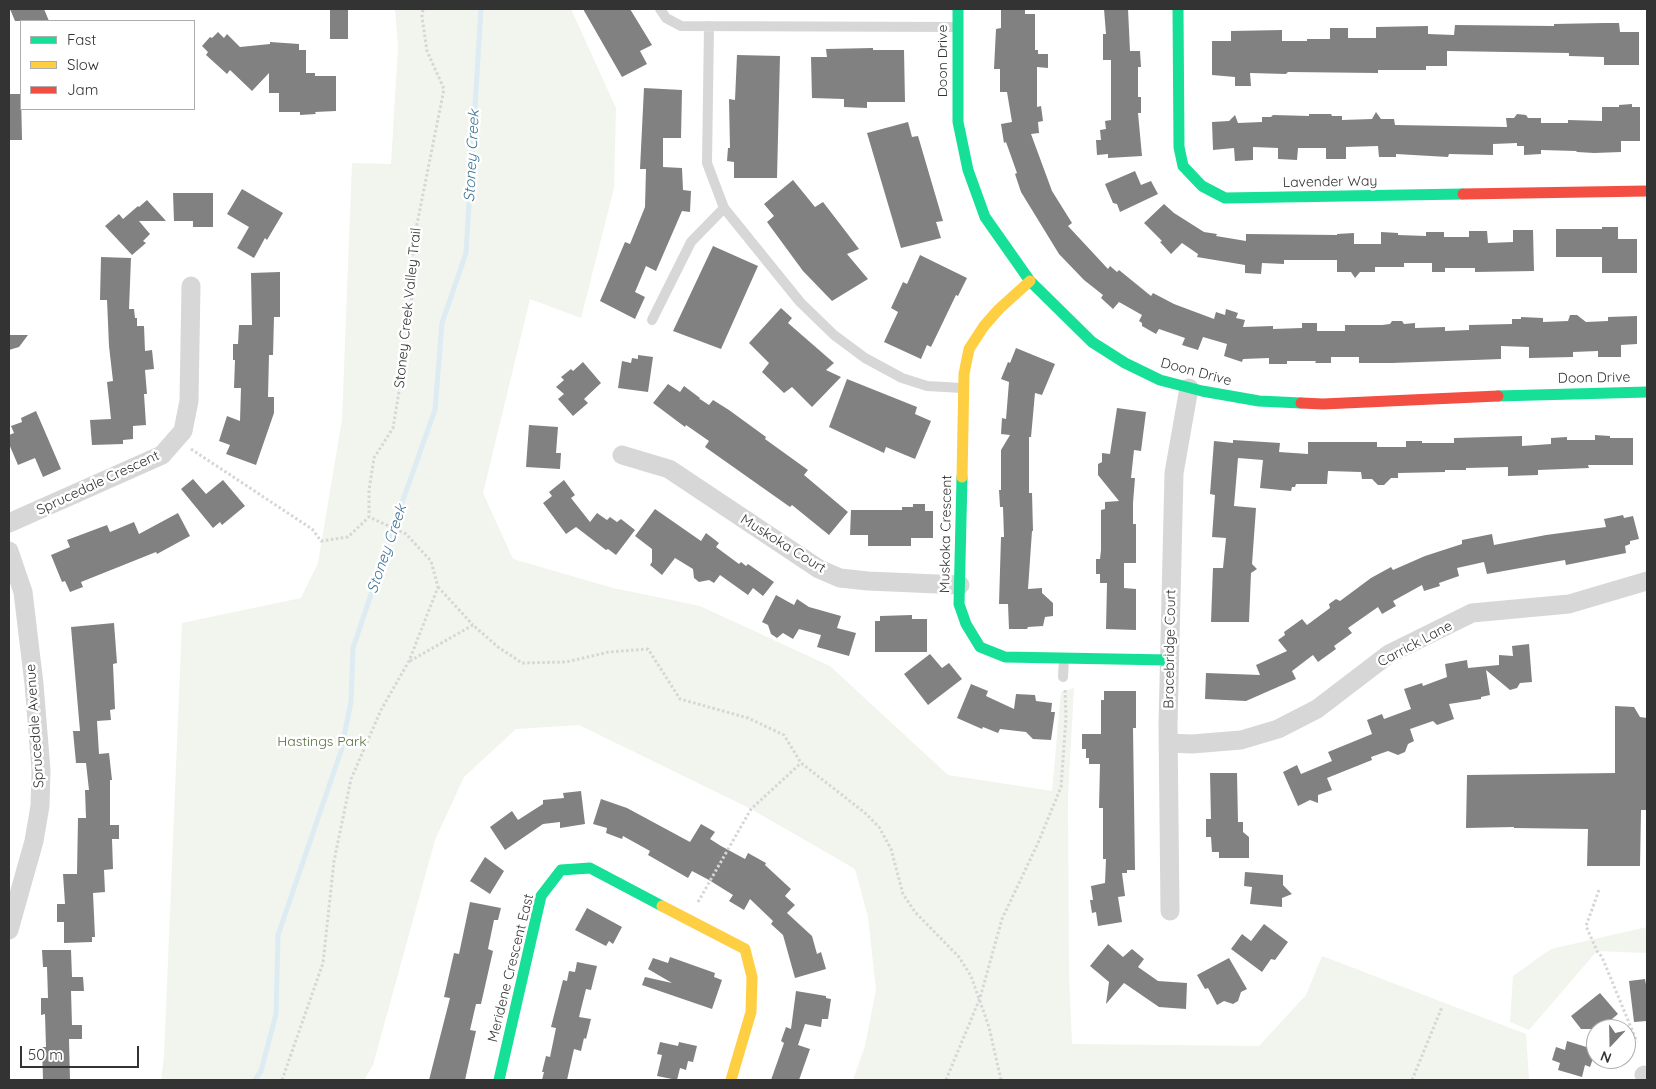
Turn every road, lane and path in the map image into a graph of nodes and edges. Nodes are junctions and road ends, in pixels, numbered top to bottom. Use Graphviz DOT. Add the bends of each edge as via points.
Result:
graph roads {
  1 [pos="423,9"];
  2 [pos="660,9"];
  3 [pos="958,9"];
  4 [pos="1178,9"];
  5 [pos="709,26"];
  6 [pos="958,27"];
  7 [pos="1647,191"];
  8 [pos="724,208"];
  9 [pos="1030,281"];
  10 [pos="192,286"];
  11 [pos="652,320"];
  12 [pos="963,388"];
  13 [pos="1189,388"];
  14 [pos="1647,392"];
  15 [pos="191,449"];
  16 [pos="622,455"];
  17 [pos="369,517"];
  18 [pos="9,523"];
  19 [pos="9,551"];
  20 [pos="1647,581"];
  21 [pos="960,585"];
  22 [pos="438,587"];
  23 [pos="473,625"];
  24 [pos="1064,658"];
  25 [pos="1169,660"];
  26 [pos="409,661"];
  27 [pos="1063,677"];
  28 [pos="1168,743"];
  29 [pos="801,763"];
  30 [pos="1599,890"];
  31 [pos="697,905"];
  32 [pos="1170,911"];
  33 [pos="9,930"];
  34 [pos="980,998"];
  35 [pos="1442,1007"];
  36 [pos="1637,1042"];
  37 [pos="282,1080"];
  38 [pos="499,1080"];
  39 [pos="731,1080"];
  40 [pos="946,1080"];
  41 [pos="1002,1080"];
  42 [pos="1412,1080"];
  1 -- 17 [label="path, Stoney Creek Valley Trail" via="427,51 444,89 413,244 412,295 393,428 374,458"];
  2 -- 5 [label="lane" via="666,18 681,26"];
  3 -- 6 [label="street, Doon Drive"];
  4 -- 7 [label="street, Lavender Way" via="1183,166 1202,186 1225,198"];
  5 -- 6 [label="lane"];
  5 -- 8 [label="lane" via="706,163"];
  6 -- 9 [label="street, Doon Drive" via="958,122 968,170 985,217"];
  8 -- 11 [label="lane" via="691,242"];
  8 -- 12 [label="lane" via="800,302 834,335 865,358 902,378 927,386"];
  9 -- 12 [label="street, Muskoka Crescent" via="999,309 969,349"];
  9 -- 13 [label="street, Doon Drive" via="1092,342 1160,380"];
  10 -- 18 [label="street, Sprucedale Crescent" via="189,401 183,431 162,456"];
  12 -- 21 [label="street, Muskoka Crescent"];
  13 -- 14 [label="street, Doon Drive" via="1259,402 1323,404"];
  13 -- 25 [label="street, Bracebridge Court" via="1174,473"];
  15 -- 17 [label="path" via="312,529 321,541 348,537"];
  16 -- 21 [label="street, Muskoka Court" via="670,469 803,560 840,578"];
  17 -- 22 [label="path" via="406,534 431,562"];
  19 -- 33 [label="street, Sprucedale Avenue" via="23,592 41,770 40,806 34,841"];
  20 -- 28 [label="street, Carrick Lane" via="1569,604 1472,614 1389,654 1318,709 1278,729 1241,740"];
  21 -- 24 [label="street, Muskoka Crescent" via="959,604 980,647 1005,657"];
  22 -- 23 [label="path"];
  22 -- 26 [label="path"];
  23 -- 26 [label="path"];
  23 -- 29 [label="path" via="522,663 566,662 609,652 648,649 680,699 748,718 784,735"];
  24 -- 25 [label="street, Muskoka Crescent"];
  24 -- 27 [label="lane"];
  25 -- 28 [label="street, Bracebridge Court"];
  26 -- 37 [label="path" via="381,710 351,779 334,862 323,962"];
  27 -- 34 [label="path" via="1066,718 1061,787 1002,919"];
  28 -- 32 [label="street, Bracebridge Court"];
  29 -- 31 [label="path" via="751,809"];
  29 -- 34 [label="path" via="879,827 891,849 904,894 914,912 959,957"];
  30 -- 36 [label="path" via="1586,926"];
  34 -- 40 [label="path"];
  34 -- 41 [label="path"];
  35 -- 42 [label="path"];
  38 -- 39 [label="street, Meridene Crescent East" via="541,896 560,870 590,868 744,949 752,977 751,1012"];
}
